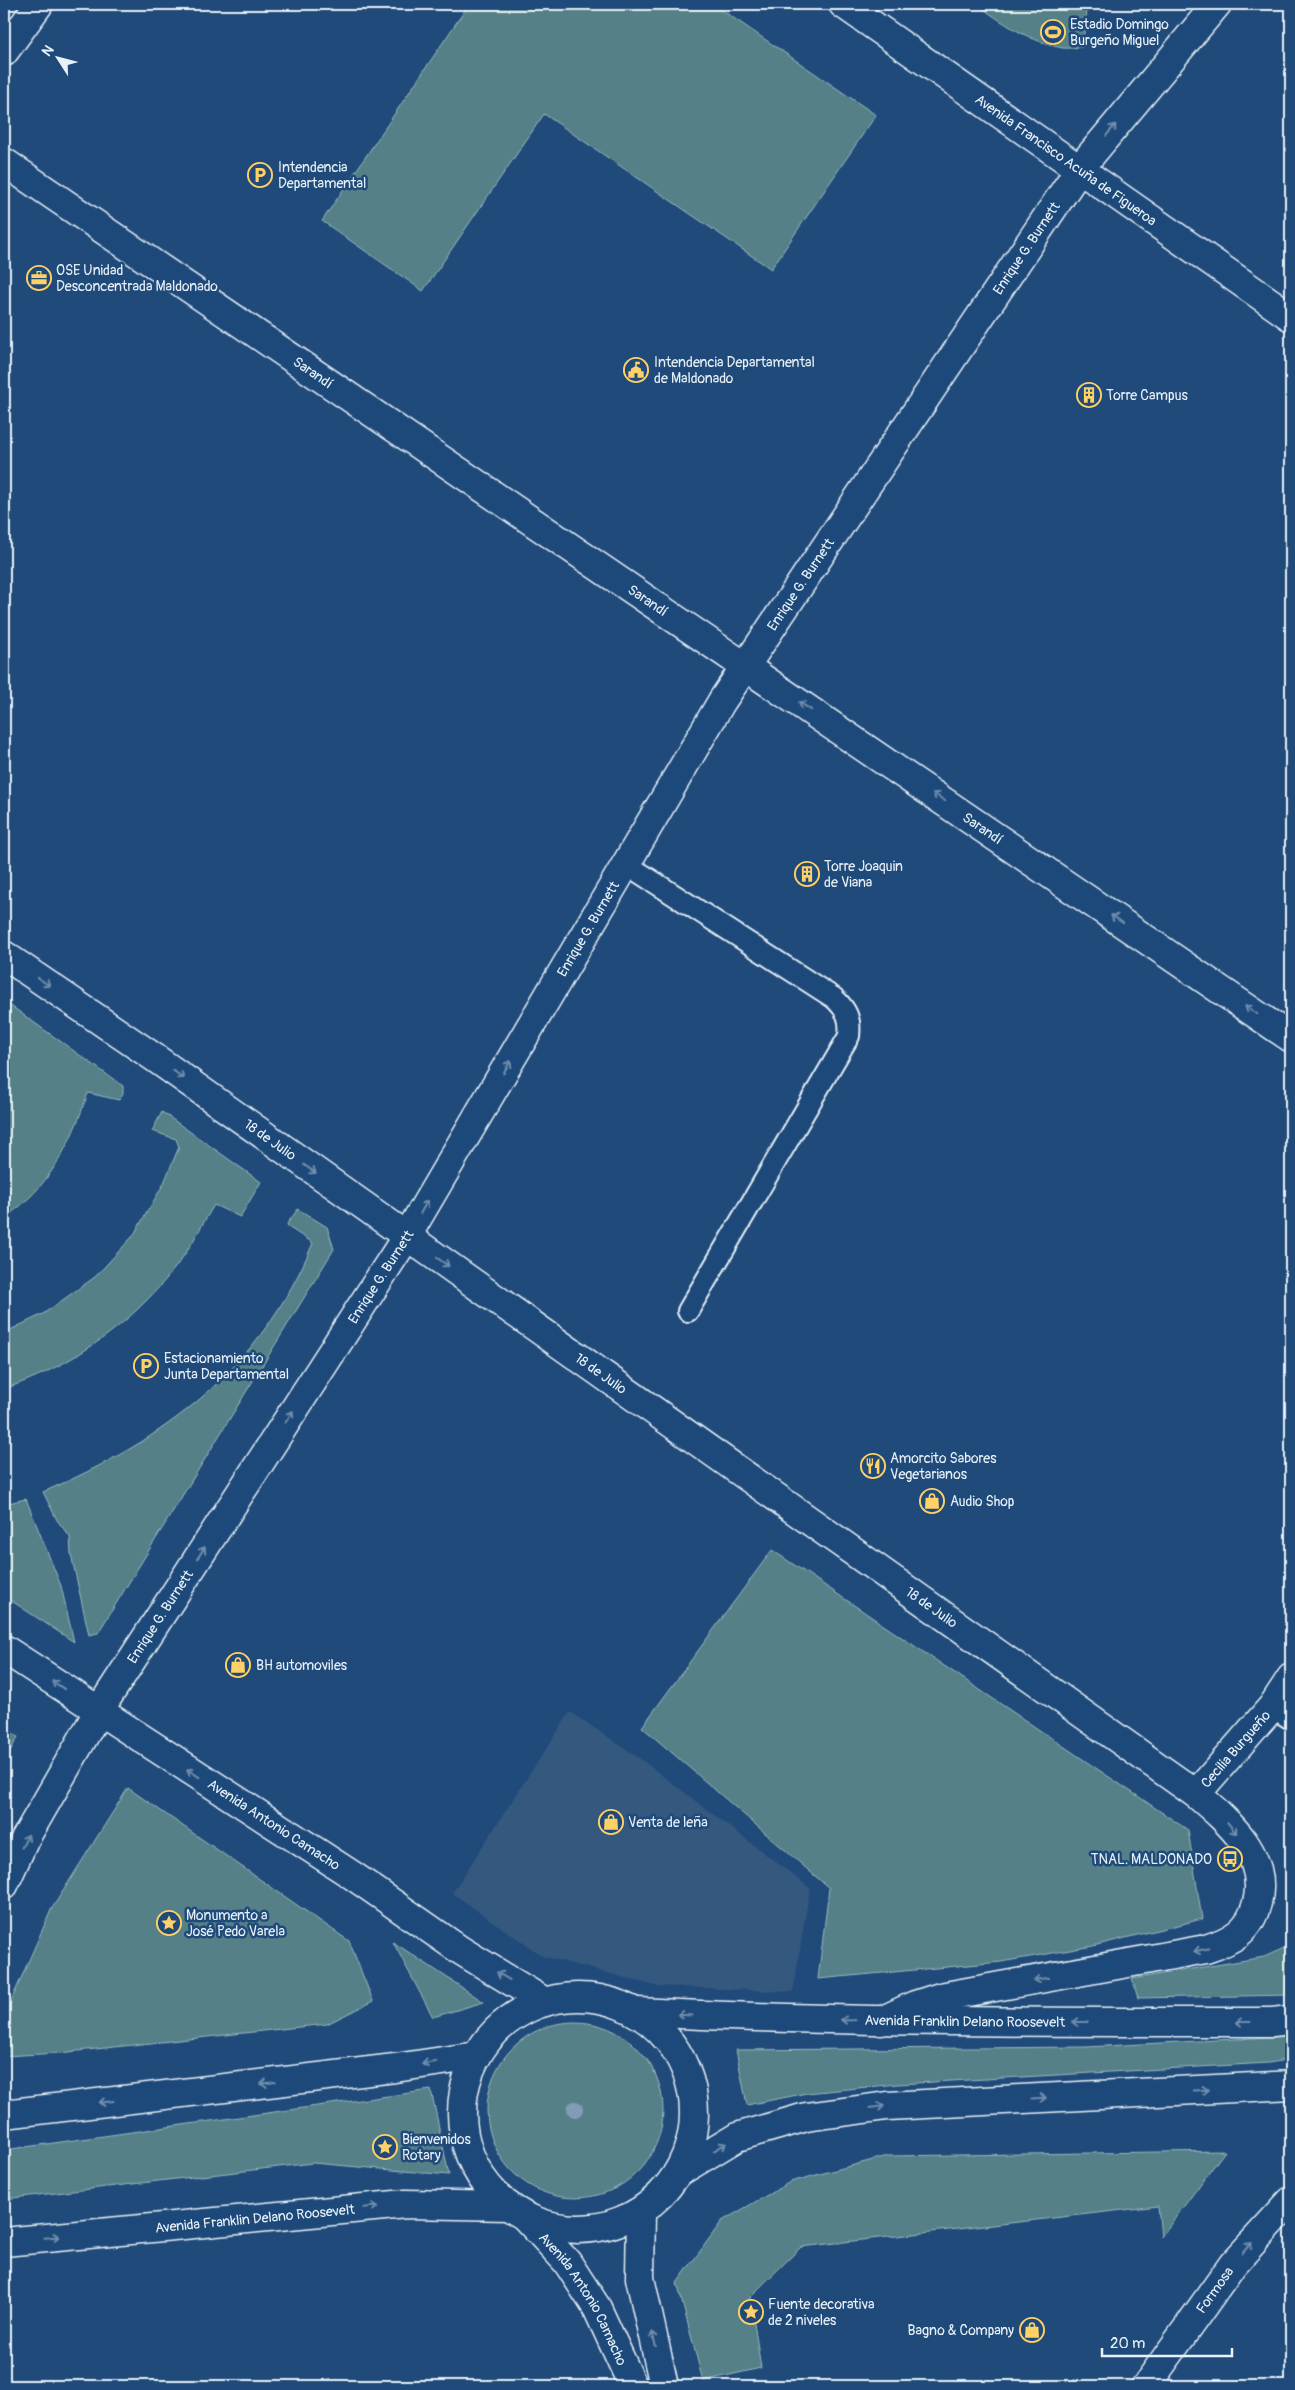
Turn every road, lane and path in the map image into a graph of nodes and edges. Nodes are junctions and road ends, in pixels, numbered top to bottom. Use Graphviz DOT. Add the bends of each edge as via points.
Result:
graph roads {
  1 [pos="39,4"];
  2 [pos="843,4"];
  3 [pos="1217,4"];
  4 [pos="4,52"];
  5 [pos="4,162"];
  6 [pos="1080,168"];
  7 [pos="1291,316"];
  8 [pos="746,666"];
  9 [pos="626,864"];
  10 [pos="4,955"];
  11 [pos="1291,1038"];
  12 [pos="407,1236"];
  13 [pos="688,1310"];
  14 [pos="4,1649"];
  15 [pos="1291,1678"];
  16 [pos="98,1712"];
  17 [pos="1282,1713"];
  18 [pos="1196,1794"];
  19 [pos="4,1885"];
  20 [pos="545,2002"];
  21 [pos="637,2012"];
  22 [pos="1291,2020"];
  23 [pos="881,2021"];
  24 [pos="477,2056"];
  25 [pos="1291,2085"];
  26 [pos="4,2114"];
  27 [pos="678,2172"];
  28 [pos="1291,2201"];
  29 [pos="641,2211"];
  30 [pos="517,2212"];
  31 [pos="4,2242"];
  32 [pos="633,2386"];
  33 [pos="664,2386"];
  34 [pos="1146,2386"];
  1 -- 4 [label="street"];
  2 -- 6 [label="street, Avenida Francisco Acuña de Figueroa"];
  6 -- 3 [label="street, Enrique G. Burnett, one-way"];
  5 -- 8 [label="street, Sarandí"];
  6 -- 7 [label="street, Avenida Francisco Acuña de Figueroa"];
  6 -- 8 [label="street, Enrique G. Burnett"];
  8 -- 9 [label="street, Enrique G. Burnett"];
  11 -- 8 [label="street, Sarandí, one-way"];
  12 -- 9 [label="street, Enrique G. Burnett, one-way"];
  9 -- 13 [label="lane" via="834,998 845,1008 850,1023 849,1036"];
  10 -- 12 [label="street, 18 de Julio, one-way"];
  16 -- 12 [label="street, Enrique G. Burnett, one-way"];
  12 -- 18 [label="street, 18 de Julio, one-way"];
  16 -- 14 [label="street, Avenida Antonio Camacho, one-way"];
  15 -- 17 [label="street, Cecilia Burgueño"];
  19 -- 16 [label="street, Enrique G. Burnett, one-way" via="25,1839"];
  20 -- 16 [label="street, Avenida Antonio Camacho, one-way" via="460,1950 352,1875"];
  17 -- 18 [label="street, Cecilia Burgueño"];
  18 -- 23 [label="street, 18 de Julio, one-way" via="1224,1818 1249,1849 1258,1870 1259,1893 1255,1912 1238,1935 1206,1950 940,1997"];
  20 -- 21 [label="street, Avenida Antonio Camacho" via="576,1996 608,2000"];
  20 -- 24 [label="street, Avenida Antonio Camacho" via="518,2014 494,2033"];
  23 -- 21 [label="street, Avenida Franklin Delano Roosevelt, one-way"];
  21 -- 27 [label="street" via="665,2036 685,2066 694,2101 692,2138"];
  22 -- 23 [label="street, Avenida Franklin Delano Roosevelt, one-way"];
  24 -- 26 [label="street, one-way"];
  24 -- 30 [label="street, Avenida Antonio Camacho" via="465,2087 462,2120 469,2153 484,2182"];
  27 -- 25 [label="street, one-way" via="737,2137 806,2116 887,2106"];
  27 -- 29 [label="street, Avenida Franklin Delano Roosevelt" via="662,2193"];
  34 -- 28 [label="street, Formosa, one-way" via="1233,2264"];
  29 -- 30 [label="street, Avenida Franklin Delano Roosevelt" via="611,2225 578,2230"];
  33 -- 29 [label="street, one-way" via="640,2278"];
  31 -- 30 [label="street, Avenida Franklin Delano Roosevelt, one-way" via="406,2204"];
  30 -- 32 [label="street, Avenida Antonio Camacho" via="567,2262 597,2308"];
}
